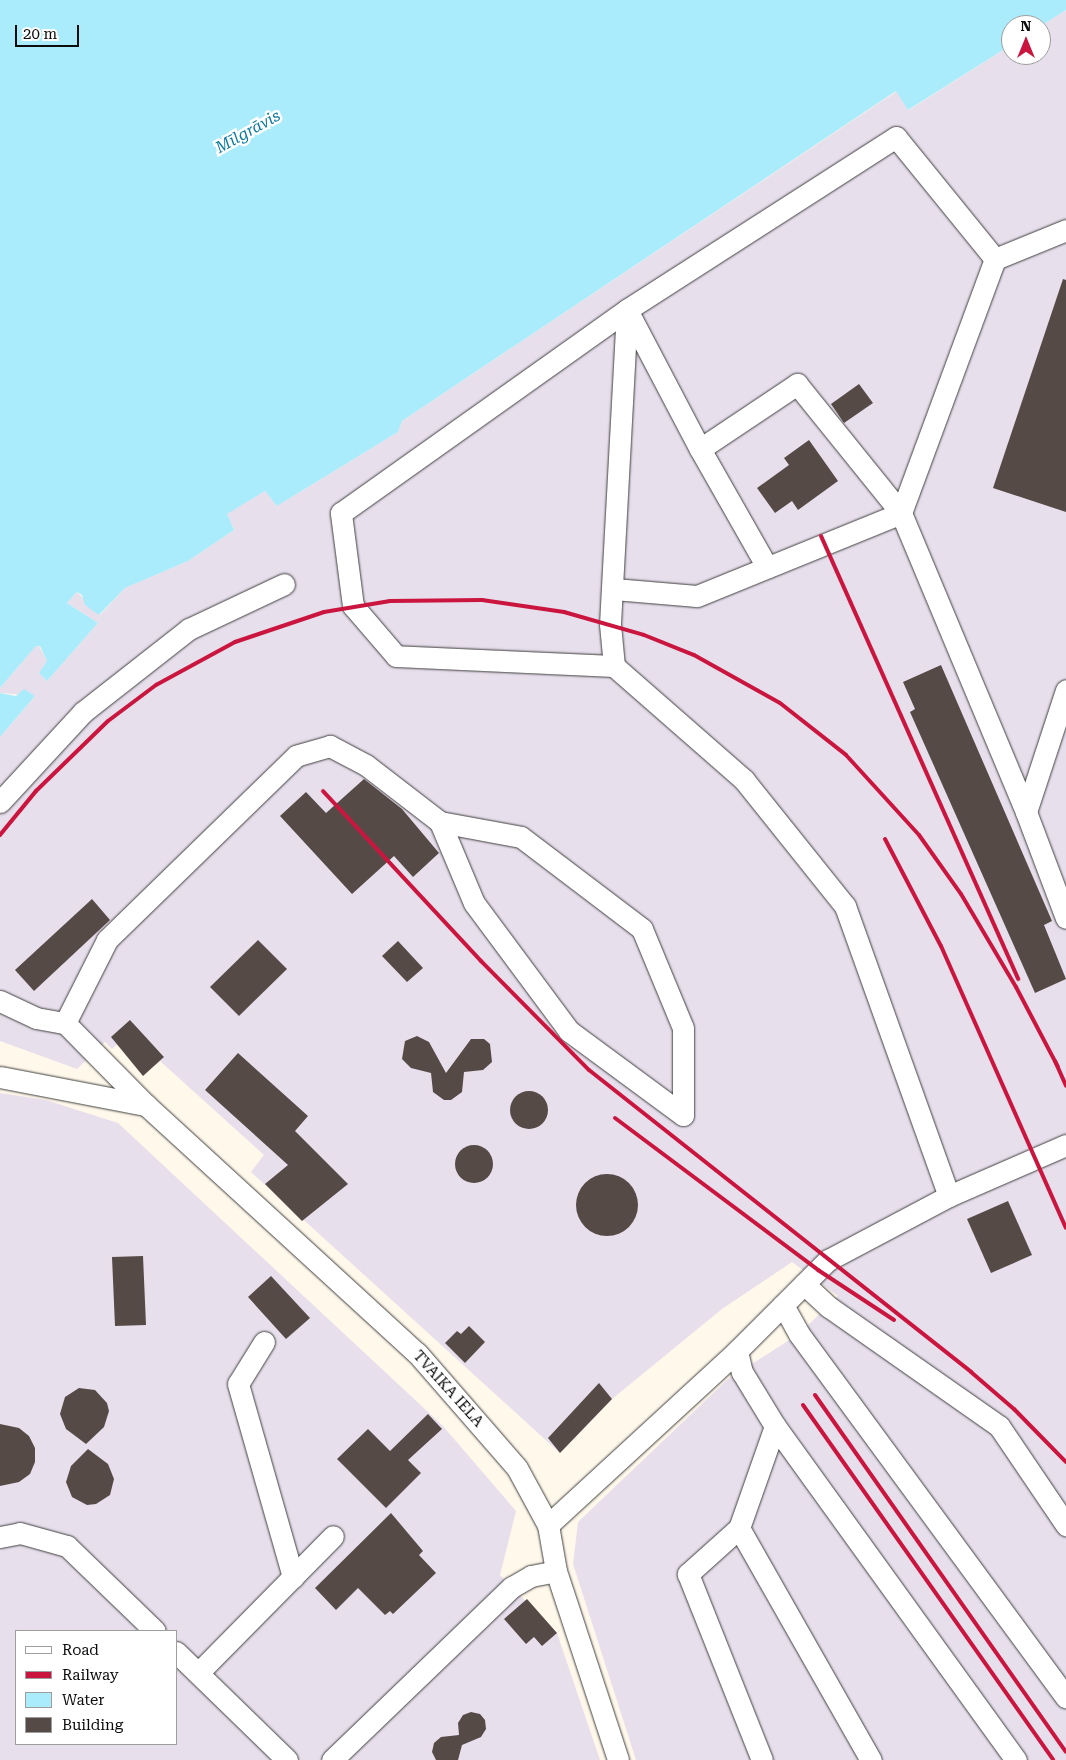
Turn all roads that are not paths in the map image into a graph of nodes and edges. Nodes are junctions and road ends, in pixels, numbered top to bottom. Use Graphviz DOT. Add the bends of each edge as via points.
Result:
graph roads {
  1 [pos="1066,230"];
  2 [pos="995,259"];
  3 [pos="627,310"];
  4 [pos="700,449"];
  5 [pos="901,513"];
  6 [pos="767,567"];
  7 [pos="284,584"];
  8 [pos="614,589"];
  9 [pos="614,666"];
  10 [pos="1066,690"];
  11 [pos="0,802"];
  12 [pos="1026,812"];
  13 [pos="440,822"];
  14 [pos="1066,918"];
  15 [pos="0,1001"];
  16 [pos="65,1023"];
  17 [pos="0,1077"];
  18 [pos="146,1105"];
  19 [pos="1066,1145"];
  20 [pos="950,1196"];
  21 [pos="804,1284"];
  22 [pos="783,1306"];
  23 [pos="264,1342"];
  24 [pos="737,1352"];
  25 [pos="775,1426"];
  26 [pos="548,1525"];
  27 [pos="1066,1525"];
  28 [pos="739,1528"];
  29 [pos="333,1536"];
  30 [pos="0,1537"];
  31 [pos="556,1571"];
  32 [pos="293,1577"];
  33 [pos="154,1630"];
  34 [pos="178,1654"];
  35 [pos="198,1674"];
  36 [pos="1066,1698"];
  37 [pos="287,1760"];
  38 [pos="332,1760"];
  39 [pos="618,1760"];
  40 [pos="762,1760"];
  41 [pos="871,1760"];
  42 [pos="1016,1760"];
  1 -- 2 [label="street"];
  2 -- 3 [label="street" via="896,137"];
  2 -- 5 [label="street"];
  3 -- 4 [label="street"];
  3 -- 8 [label="street"];
  3 -- 9 [label="street" via="341,513 353,606 396,656"];
  4 -- 5 [label="street" via="797,384"];
  4 -- 6 [label="street"];
  5 -- 6 [label="street"];
  5 -- 12 [label="street"];
  6 -- 8 [label="street" via="698,596"];
  7 -- 11 [label="street" via="190,629 83,712"];
  8 -- 9 [label="street" via="610,624"];
  9 -- 20 [label="street" via="744,780 845,906"];
  10 -- 12 [label="street"];
  12 -- 14 [label="street"];
  13 -- 13 [label="street" via="521,837 642,929 683,1028 683,1115 569,1031 474,903"];
  13 -- 16 [label="street" via="366,765 330,746 296,756 107,940"];
  15 -- 16 [label="street" via="36,1018"];
  16 -- 18 [label="street, TVAIKA IELA"];
  17 -- 18 [label="street"];
  18 -- 26 [label="street, TVAIKA IELA" via="417,1353 517,1468"];
  19 -- 20 [label="street"];
  20 -- 21 [label="street" via="828,1260"];
  21 -- 22 [label="street"];
  21 -- 27 [label="street" via="829,1306 999,1426"];
  22 -- 24 [label="street"];
  22 -- 36 [label="street" via="799,1334"];
  23 -- 32 [label="street" via="238,1384"];
  24 -- 25 [label="street" via="742,1372"];
  24 -- 26 [label="street"];
  25 -- 28 [label="street"];
  25 -- 42 [label="street"];
  26 -- 31 [label="street, TVAIKA IELA"];
  28 -- 40 [label="street" via="688,1574"];
  28 -- 41 [label="street"];
  29 -- 32 [label="street"];
  30 -- 33 [label="street" via="20,1533 67,1546"];
  31 -- 38 [label="street" via="532,1576 512,1587"];
  31 -- 39 [label="street, TVAIKA IELA"];
  32 -- 35 [label="street"];
  34 -- 35 [label="street"];
  35 -- 37 [label="street"];
}
